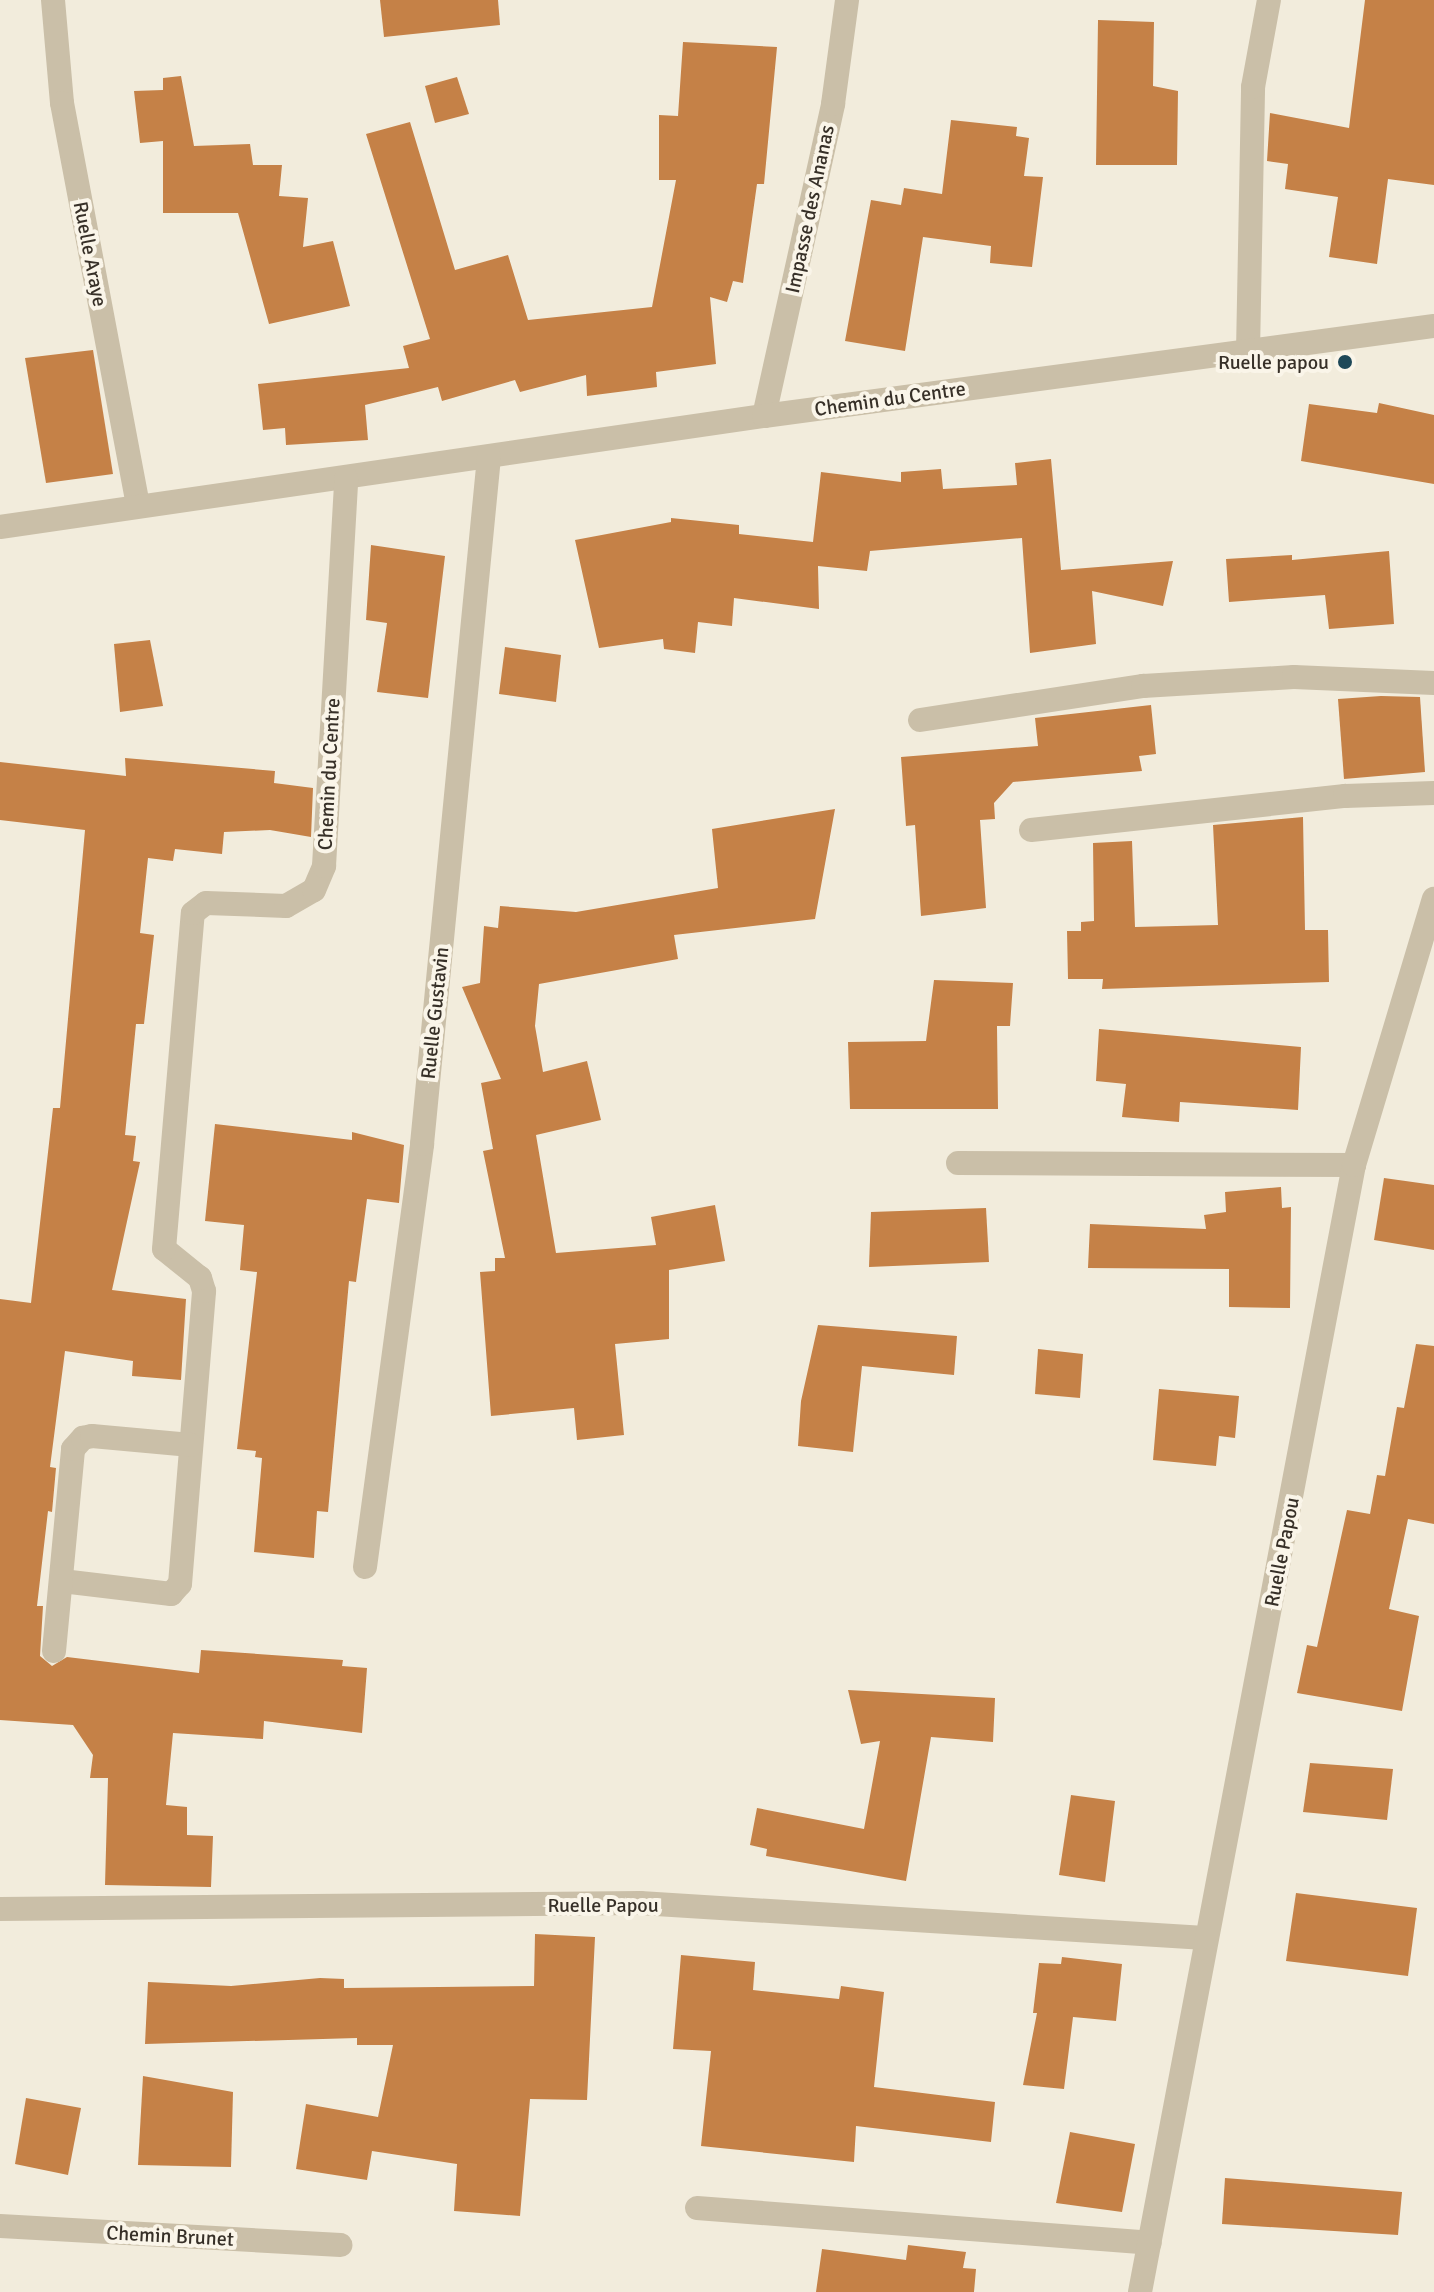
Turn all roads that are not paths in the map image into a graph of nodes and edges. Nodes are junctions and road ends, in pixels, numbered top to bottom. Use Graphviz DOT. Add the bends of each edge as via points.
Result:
graph roads {
  1 [pos="53,0"];
  2 [pos="847,0"];
  3 [pos="1269,0"];
  4 [pos="1434,326"];
  5 [pos="1248,352"];
  6 [pos="764,416"];
  7 [pos="489,457"];
  8 [pos="346,479"];
  9 [pos="138,506"];
  10 [pos="0,527"];
  11 [pos="1434,683"];
  12 [pos="920,720"];
  13 [pos="1434,793"];
  14 [pos="1031,830"];
  15 [pos="1434,899"];
  16 [pos="958,1163"];
  17 [pos="1354,1165"];
  18 [pos="191,1445"];
  19 [pos="365,1567"];
  20 [pos="62,1581"];
  21 [pos="54,1651"];
  22 [pos="0,1909"];
  23 [pos="1205,1938"];
  24 [pos="697,2208"];
  25 [pos="0,2226"];
  26 [pos="1150,2243"];
  27 [pos="340,2245"];
  28 [pos="1140,2292"];
  1 -- 9 [label="street, Ruelle Araye" via="62,103"];
  2 -- 6 [label="street, Impasse des Ananas" via="833,104"];
  3 -- 5 [label="street" via="1253,87"];
  4 -- 5 [label="street, Chemin du Centre"];
  5 -- 6 [label="street, Chemin du Centre"];
  6 -- 7 [label="street, Chemin du Centre"];
  7 -- 8 [label="street, Chemin du Centre"];
  7 -- 19 [label="street, Ruelle Gustavin" via="422,1144"];
  8 -- 9 [label="street, Chemin du Centre"];
  8 -- 18 [label="street, Chemin du Centre" via="324,866 314,890 286,906 206,903 193,913 164,1249 203,1283"];
  9 -- 10 [label="street, Chemin du Centre"];
  11 -- 12 [label="street" via="1294,677 1143,686"];
  13 -- 14 [label="street" via="1345,796"];
  15 -- 17 [label="street, Ruelle Papou"];
  16 -- 17 [label="street"];
  17 -- 23 [label="street, Ruelle Papou"];
  18 -- 20 [label="street" via="92,1436 77,1442"];
  18 -- 20 [label="street" via="177,1588 171,1594"];
  20 -- 21 [label="street"];
  22 -- 23 [label="street, Ruelle Papou" via="640,1903"];
  23 -- 26 [label="street, Ruelle Papou"];
  24 -- 26 [label="street"];
  25 -- 27 [label="street, Chemin Brunet"];
  26 -- 28 [label="street, Ruelle Papou"];
}
